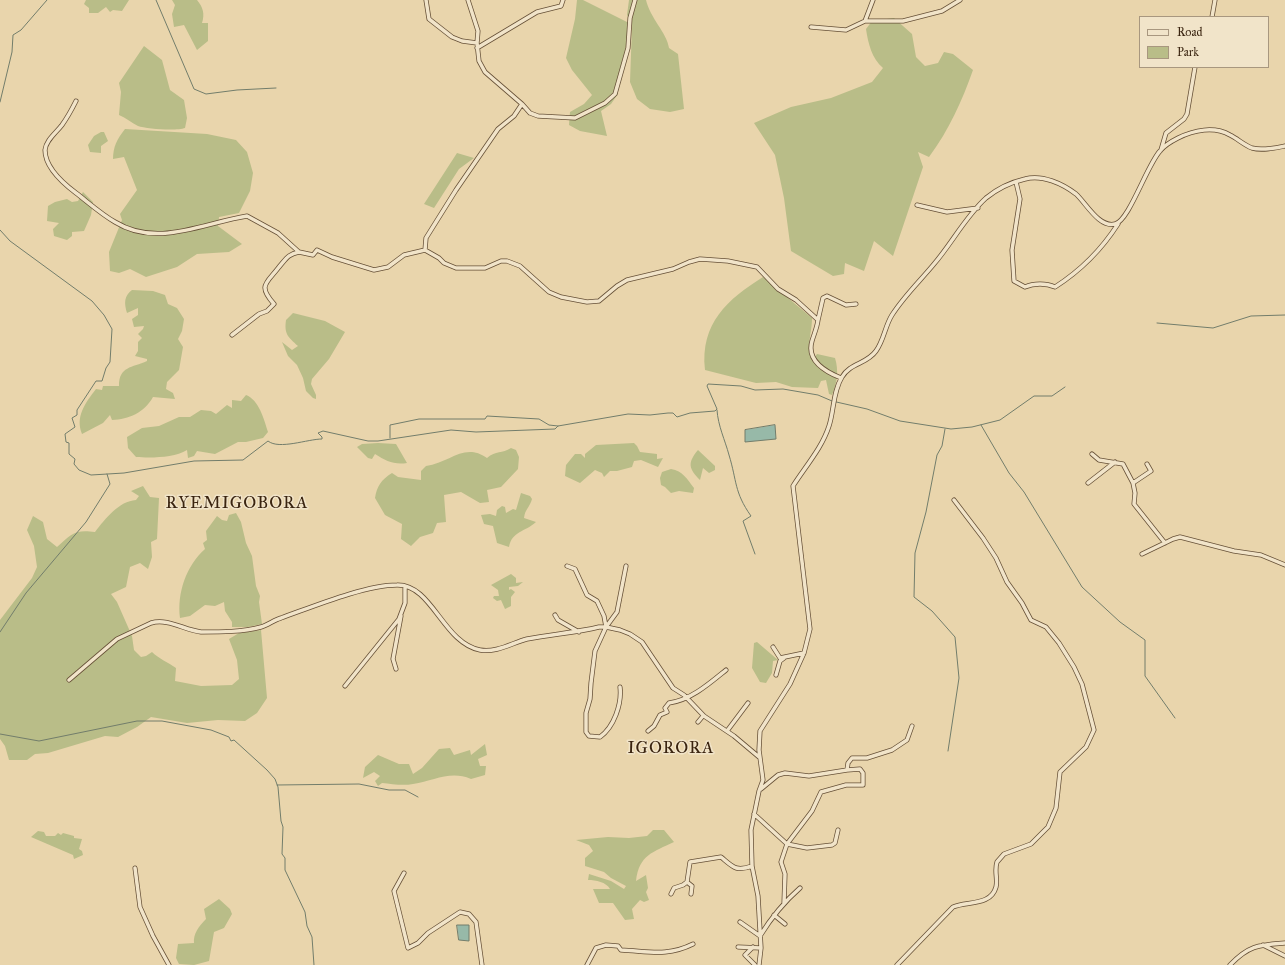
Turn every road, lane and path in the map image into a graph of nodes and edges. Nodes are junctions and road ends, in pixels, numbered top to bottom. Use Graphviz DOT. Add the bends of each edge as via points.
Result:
graph roads {
  1 [pos="426,0"];
  2 [pos="468,0"];
  3 [pos="563,0"];
  4 [pos="635,0"];
  5 [pos="873,0"];
  6 [pos="960,0"];
  7 [pos="1214,0"];
  8 [pos="1212,16"];
  9 [pos="865,21"];
  10 [pos="811,27"];
  11 [pos="476,43"];
  12 [pos="477,48"];
  13 [pos="1195,68"];
  14 [pos="76,101"];
  15 [pos="522,104"];
  16 [pos="1285,146"];
  17 [pos="1161,150"];
  18 [pos="1016,182"];
  19 [pos="917,205"];
  20 [pos="978,208"];
  21 [pos="1118,224"];
  22 [pos="425,250"];
  23 [pos="299,252"];
  24 [pos="856,304"];
  25 [pos="818,320"];
  26 [pos="232,335"];
  27 [pos="841,378"];
  28 [pos="1092,454"];
  29 [pos="1115,462"];
  30 [pos="1147,464"];
  31 [pos="1088,483"];
  32 [pos="1133,483"];
  33 [pos="954,500"];
  34 [pos="1165,543"];
  35 [pos="1142,554"];
  36 [pos="1285,565"];
  37 [pos="567,566"];
  38 [pos="626,566"];
  39 [pos="405,586"];
  40 [pos="401,615"];
  41 [pos="555,615"];
  42 [pos="606,627"];
  43 [pos="578,632"];
  44 [pos="773,647"];
  45 [pos="804,653"];
  46 [pos="784,658"];
  47 [pos="396,668"];
  48 [pos="726,670"];
  49 [pos="776,675"];
  50 [pos="69,680"];
  51 [pos="345,686"];
  52 [pos="620,687"];
  53 [pos="686,697"];
  54 [pos="748,703"];
  55 [pos="703,716"];
  56 [pos="698,722"];
  57 [pos="912,726"];
  58 [pos="648,731"];
  59 [pos="727,731"];
  60 [pos="760,757"];
  61 [pos="847,770"];
  62 [pos="759,791"];
  63 [pos="754,814"];
  64 [pos="838,830"];
  65 [pos="787,844"];
  66 [pos="752,866"];
  67 [pos="135,868"];
  68 [pos="404,872"];
  69 [pos="687,882"];
  70 [pos="800,888"];
  71 [pos="670,894"];
  72 [pos="691,894"];
  73 [pos="784,903"];
  74 [pos="774,915"];
  75 [pos="740,922"];
  76 [pos="785,924"];
  77 [pos="760,936"];
  78 [pos="1285,943"];
  79 [pos="693,944"];
  80 [pos="1261,944"];
  81 [pos="738,947"];
  82 [pos="752,948"];
  83 [pos="761,948"];
  84 [pos="1285,956"];
  85 [pos="169,965"];
  86 [pos="482,965"];
  87 [pos="587,965"];
  88 [pos="755,965"];
  89 [pos="759,965"];
  90 [pos="897,965"];
  91 [pos="1230,965"];
  1 -- 11 [label="street" via="429,19 452,37"];
  2 -- 11 [label="street" via="478,31"];
  3 -- 12 [label="street" via="561,6 537,12"];
  4 -- 15 [label="street" via="630,18 628,48 615,94 605,103 575,118 538,116 530,113"];
  5 -- 9 [label="street"];
  6 -- 9 [label="street" via="942,12 903,22"];
  7 -- 8 [label="street"];
  9 -- 10 [label="street" via="846,30"];
  11 -- 12 [label="street"];
  12 -- 15 [label="street" via="479,61 486,72"];
  13 -- 17 [label="street" via="1184,119 1166,133"];
  14 -- 23 [label="street" via="62,125 48,141 45,148 46,156 50,166 68,188 110,219 128,229 150,235 174,233 247,216 278,233"];
  15 -- 22 [label="street" via="514,116 498,129 456,190 426,238"];
  16 -- 17 [label="street" via="1253,148 1218,130 1206,130 1177,138"];
  17 -- 21 [label="street" via="1152,161 1127,213"];
  18 -- 20 [label="street" via="986,198"];
  18 -- 21 [label="street" via="1027,178 1041,178 1065,186 1100,220 1111,225"];
  18 -- 21 [label="street" via="1020,199 1012,250 1014,281 1025,287 1042,284 1055,287 1061,283 1090,259"];
  19 -- 20 [label="street" via="947,212"];
  20 -- 27 [label="street" via="899,305 871,358 847,370"];
  22 -- 23 [label="street" via="404,255 388,267 374,270 316,250 313,255"];
  22 -- 25 [label="street" via="456,268 485,268 507,261 520,266 549,292 587,302 599,301 627,280 673,269 700,259 728,261 757,267 778,289 796,300"];
  23 -- 26 [label="street" via="286,257 268,277 265,294 274,304"];
  24 -- 25 [label="street" via="846,305 827,296 823,298"];
  25 -- 27 [label="street" via="811,344 813,355 825,372"];
  27 -- 45 [label="street" via="829,428 793,486 810,629"];
  28 -- 29 [label="street" via="1099,460"];
  29 -- 31 [label="street"];
  29 -- 32 [label="street" via="1123,464"];
  30 -- 32 [label="street" via="1151,471"];
  32 -- 34 [label="street" via="1134,504"];
  33 -- 90 [label="street" via="996,558 1006,582 1031,620 1046,627 1074,667 1082,684 1094,730 1086,747 1060,772 1056,808 1048,827 1031,844 1000,858 996,866 996,886 992,895 984,901 953,907"];
  34 -- 35 [label="street"];
  34 -- 36 [label="street" via="1176,537 1186,538 1234,551 1261,555"];
  37 -- 42 [label="street" via="575,569 587,595 597,602"];
  38 -- 42 [label="street" via="617,612"];
  39 -- 40 [label="street" via="405,603"];
  39 -- 43 [label="street" via="423,597 461,641 480,650"];
  39 -- 50 [label="street" via="386,585 357,593 253,628 194,632 174,624 151,623 117,639"];
  40 -- 47 [label="street" via="393,659"];
  40 -- 51 [label="street"];
  41 -- 43 [label="street" via="558,620"];
  42 -- 43 [label="street"];
  42 -- 52 [label="street" via="595,652 586,713 586,732 590,736 600,737 610,726 621,696"];
  42 -- 53 [label="street" via="630,634 642,642 669,684"];
  44 -- 46 [label="street" via="780,658"];
  45 -- 46 [label="street"];
  45 -- 60 [label="street" via="790,684 760,731"];
  46 -- 49 [label="street" via="780,661"];
  48 -- 53 [label="street" via="704,688"];
  53 -- 55 [label="street"];
  53 -- 58 [label="street" via="670,703 665,708 667,712 660,715"];
  54 -- 59 [label="street"];
  55 -- 56 [label="street"];
  55 -- 59 [label="street"];
  57 -- 61 [label="street" via="907,740 892,750 866,758 852,758"];
  59 -- 60 [label="street"];
  60 -- 62 [label="street" via="763,780"];
  61 -- 62 [label="street" via="809,776 778,774"];
  61 -- 65 [label="street" via="860,769 863,773 863,785 846,785 821,792 812,811"];
  62 -- 63 [label="street"];
  63 -- 65 [label="street"];
  63 -- 66 [label="street" via="751,830"];
  64 -- 65 [label="street" via="835,843 832,844 807,848"];
  65 -- 73 [label="street" via="781,862 785,874"];
  66 -- 69 [label="street" via="745,869 734,868 721,857 690,862"];
  66 -- 77 [label="street" via="758,896"];
  67 -- 85 [label="street" via="140,907"];
  68 -- 86 [label="street" via="394,891 408,948 460,912 469,914 476,922"];
  69 -- 71 [label="street" via="674,888"];
  69 -- 72 [label="street" via="692,886"];
  70 -- 73 [label="street"];
  73 -- 74 [label="street"];
  74 -- 76 [label="street"];
  74 -- 77 [label="street"];
  75 -- 77 [label="street"];
  77 -- 83 [label="street"];
  78 -- 80 [label="street"];
  79 -- 87 [label="street" via="678,951 660,953 621,950 618,946 606,945 596,948"];
  80 -- 84 [label="street"];
  80 -- 91 [label="street" via="1248,950"];
  81 -- 82 [label="street"];
  82 -- 83 [label="street"];
  82 -- 88 [label="street" via="745,955"];
  83 -- 89 [label="street"];
}
